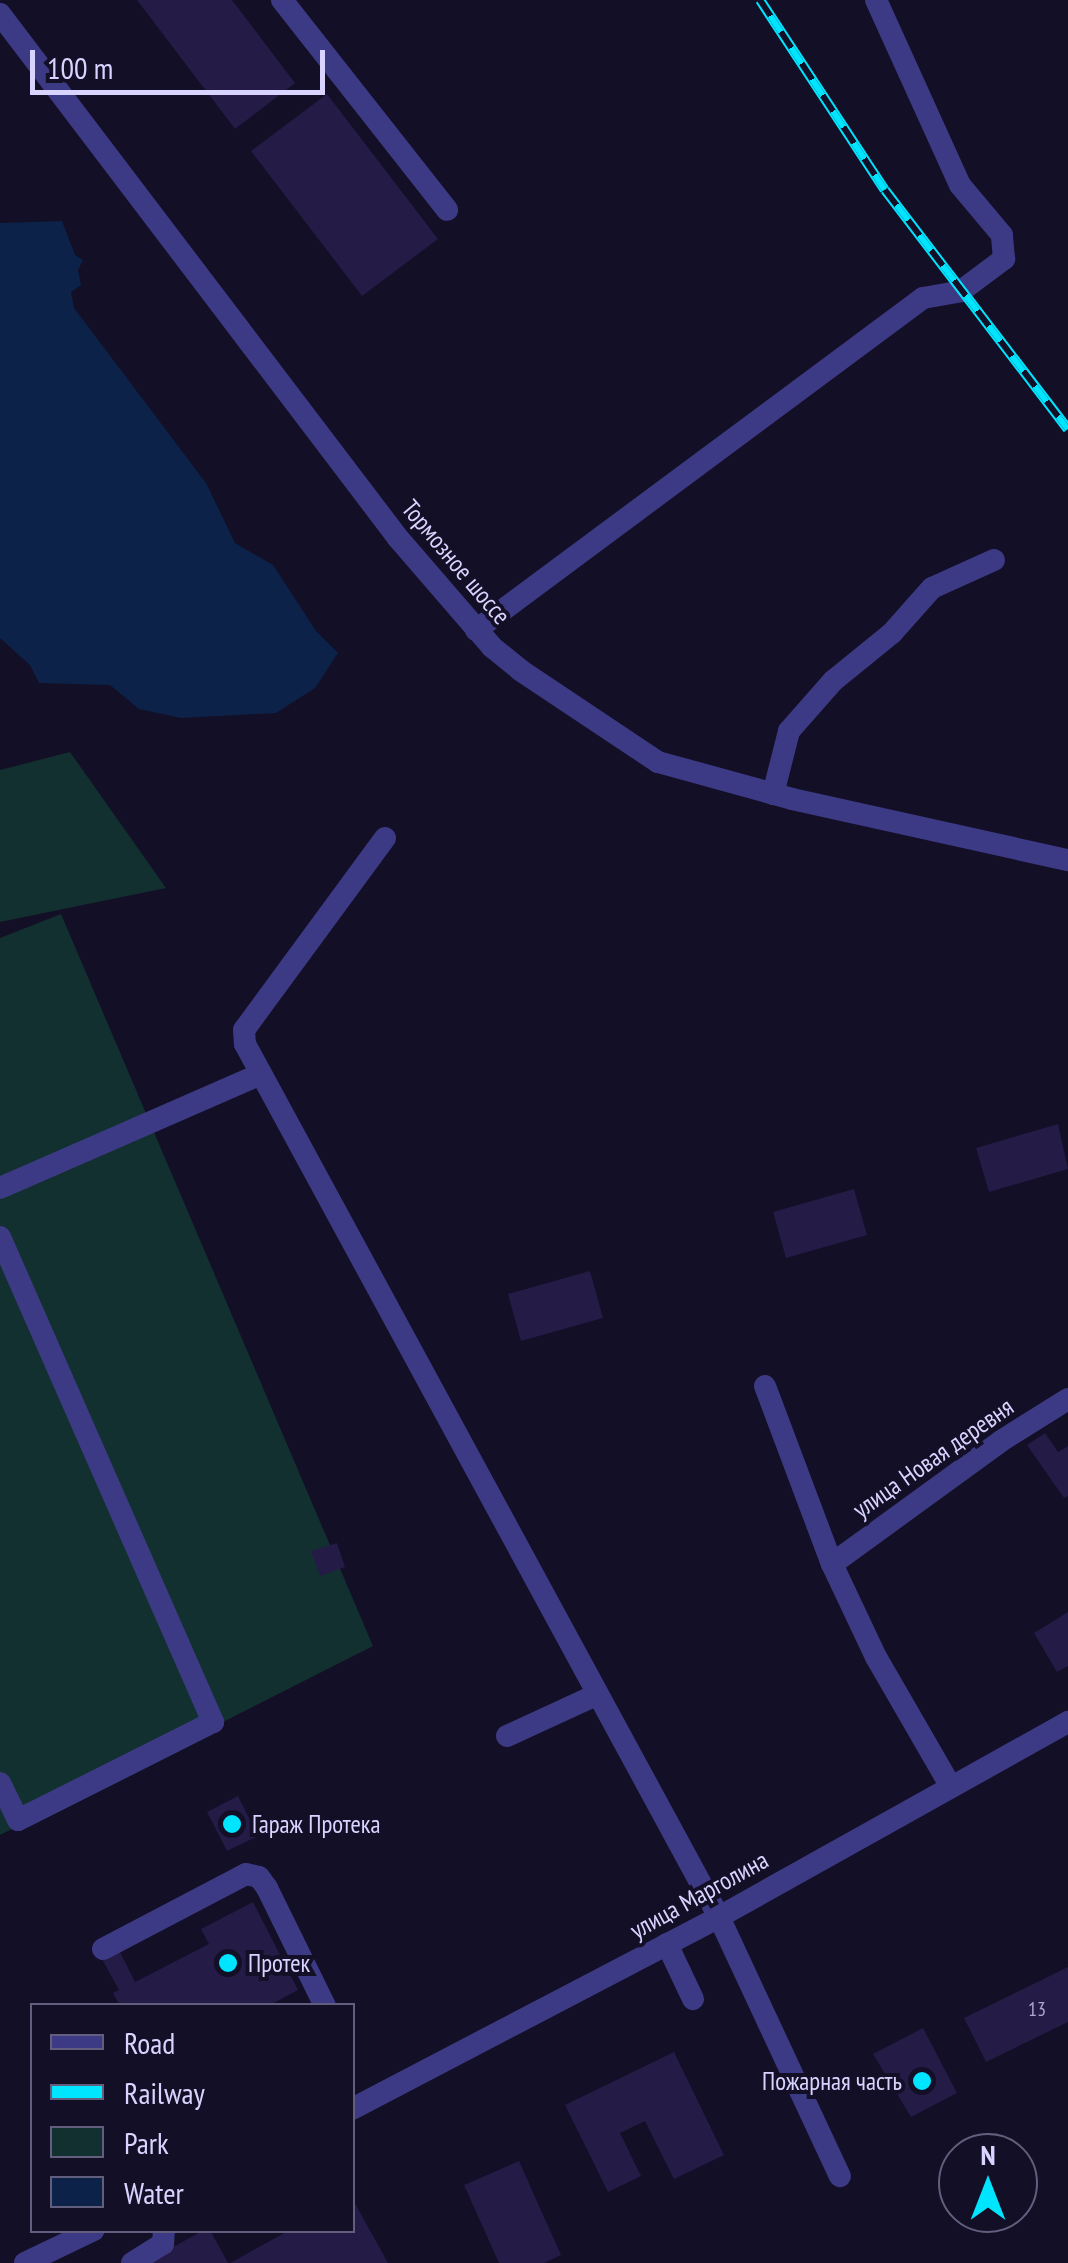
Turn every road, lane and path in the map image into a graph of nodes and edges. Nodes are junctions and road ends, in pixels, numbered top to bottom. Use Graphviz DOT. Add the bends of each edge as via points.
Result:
graph roads {
  1 [pos="282,0"];
  2 [pos="876,0"];
  3 [pos="0,14"];
  4 [pos="447,210"];
  5 [pos="994,560"];
  6 [pos="476,630"];
  7 [pos="773,794"];
  8 [pos="385,838"];
  9 [pos="1068,860"];
  10 [pos="259,1075"];
  11 [pos="0,1188"];
  12 [pos="0,1238"];
  13 [pos="765,1386"];
  14 [pos="1068,1400"];
  15 [pos="832,1564"];
  16 [pos="596,1695"];
  17 [pos="1068,1722"];
  18 [pos="506,1736"];
  19 [pos="0,1783"];
  20 [pos="951,1787"];
  21 [pos="718,1916"];
  22 [pos="667,1944"];
  23 [pos="103,1949"];
  24 [pos="693,1999"];
  25 [pos="324,2003"];
  26 [pos="355,2108"];
  27 [pos="840,2176"];
  28 [pos="89,2233"];
  29 [pos="164,2233"];
  30 [pos="53,2257"];
  31 [pos="25,2263"];
  32 [pos="132,2263"];
  1 -- 4 [label="street"];
  2 -- 6 [label="street" via="960,185 1002,235 1004,259 961,291 924,298"];
  3 -- 6 [label="street, Тормозное шоссе" via="398,538"];
  5 -- 7 [label="street" via="932,588 892,633 833,681 789,731"];
  6 -- 7 [label="street, Тормозное шоссе" via="520,670 658,762"];
  7 -- 9 [label="street, Тормозное шоссе"];
  8 -- 10 [label="street" via="244,1030"];
  10 -- 11 [label="street"];
  10 -- 16 [label="street"];
  12 -- 19 [label="street" via="213,1722 18,1820"];
  13 -- 15 [label="street"];
  14 -- 15 [label="street, улица Новая деревня"];
  15 -- 20 [label="street"];
  16 -- 18 [label="street"];
  16 -- 21 [label="street"];
  17 -- 20 [label="street, улица Марголина"];
  20 -- 21 [label="street, улица Марголина"];
  21 -- 22 [label="street, улица Марголина"];
  21 -- 27 [label="street"];
  22 -- 24 [label="street"];
  22 -- 26 [label="street, улица Марголина"];
  23 -- 25 [label="street" via="246,1874 267,1888"];
  28 -- 30 [label="street"];
  29 -- 32 [label="street" via="164,2244"];
  30 -- 31 [label="street"];
}
